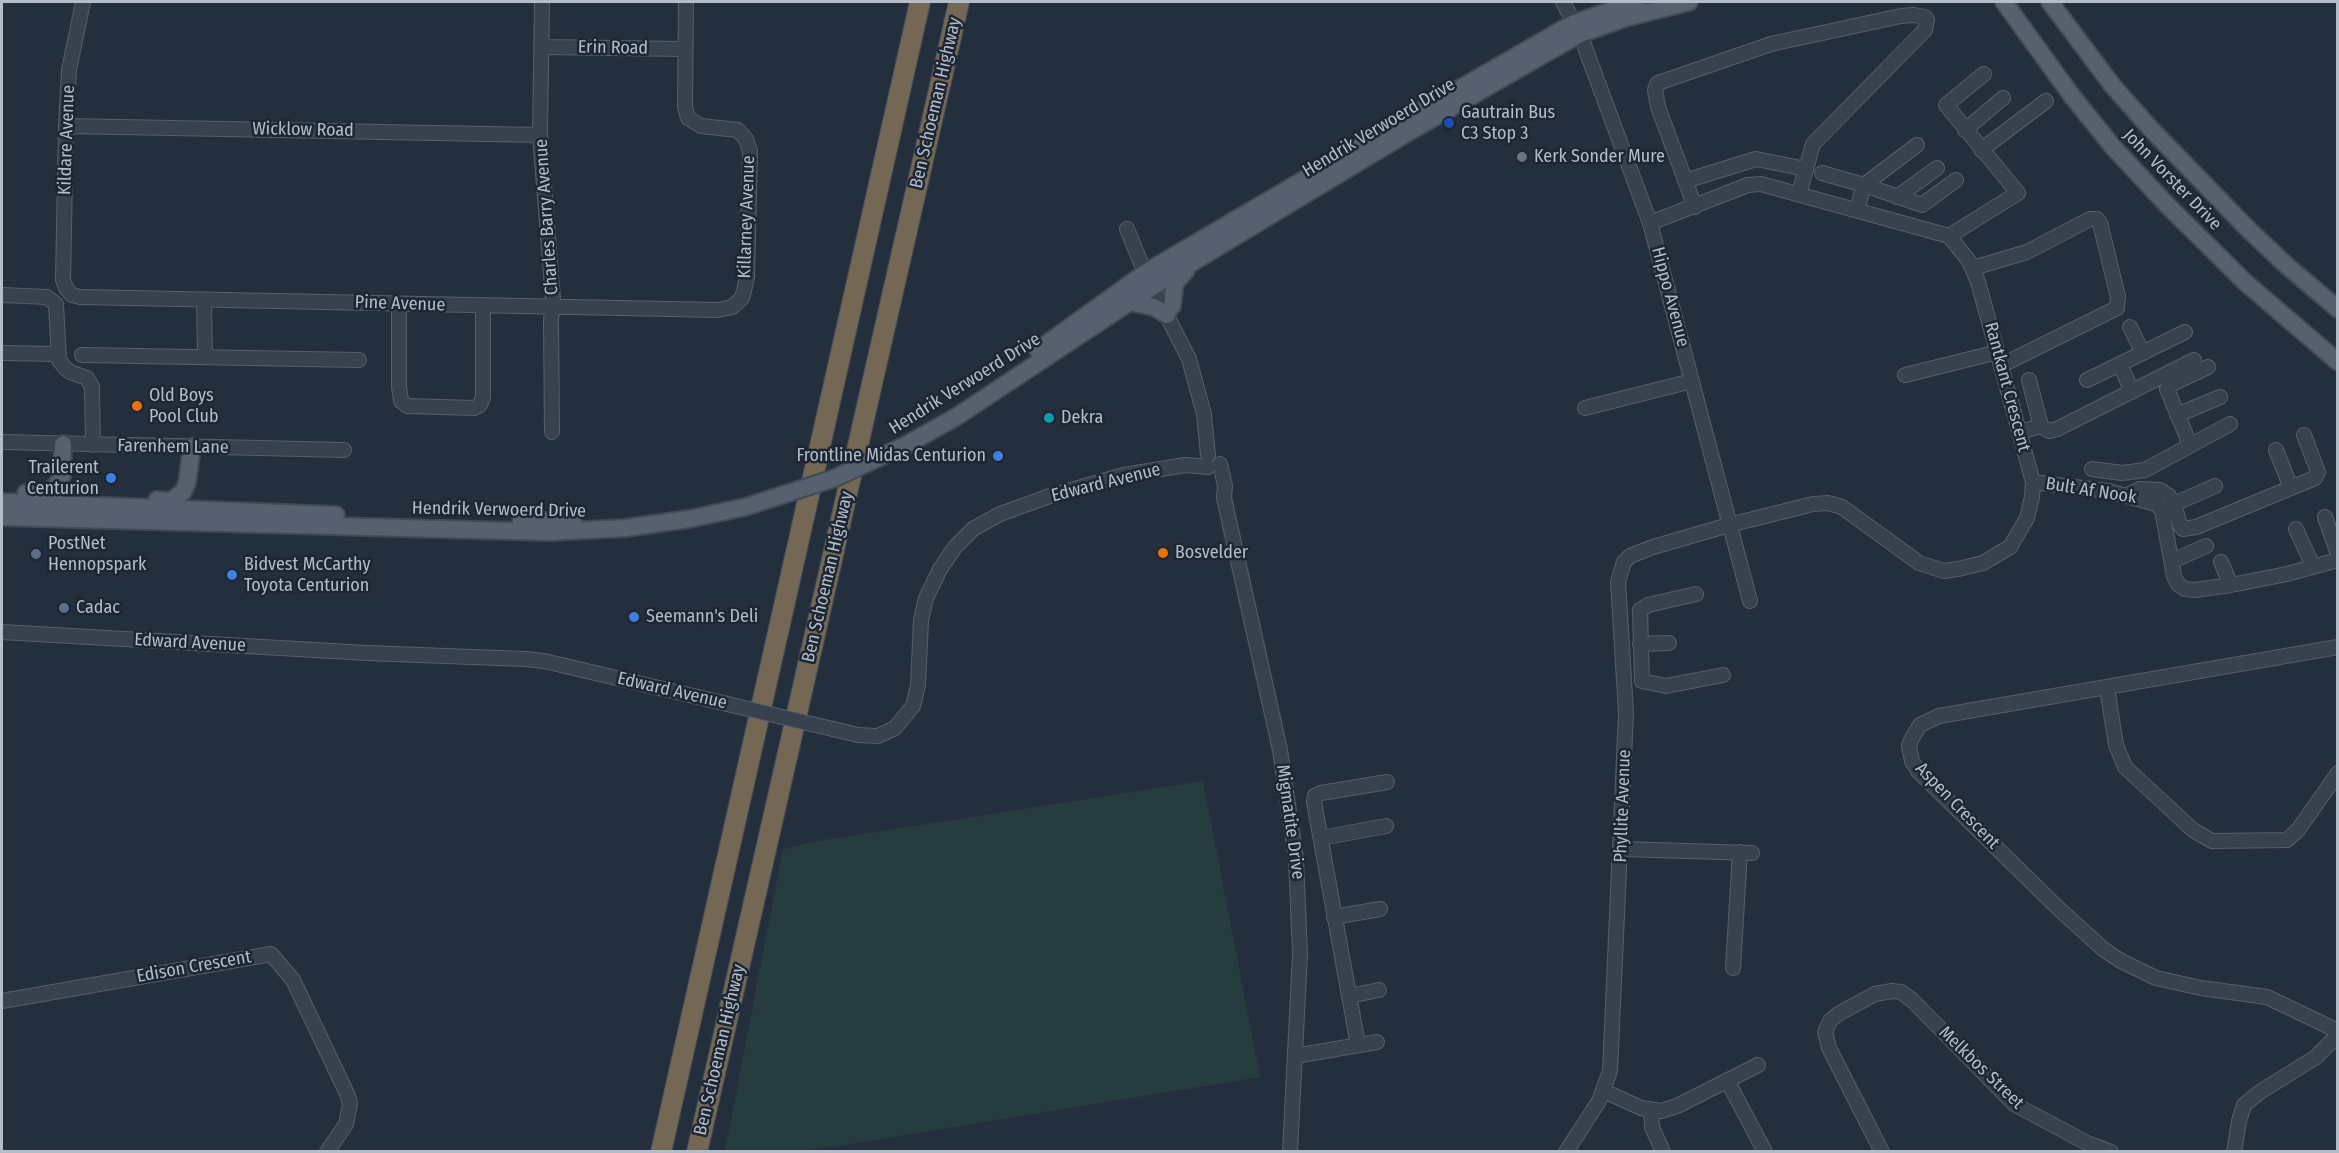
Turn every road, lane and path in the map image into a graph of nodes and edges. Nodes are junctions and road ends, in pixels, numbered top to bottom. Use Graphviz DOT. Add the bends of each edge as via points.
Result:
graph roads {
  1 [pos="83,2"];
  2 [pos="542,2"];
  3 [pos="686,2"];
  4 [pos="920,2"];
  5 [pos="959,2"];
  6 [pos="1563,2"];
  7 [pos="1637,2"];
  8 [pos="1689,2"];
  9 [pos="2004,2"];
  10 [pos="2050,2"];
  11 [pos="1577,28"];
  12 [pos="542,47"];
  13 [pos="684,49"];
  14 [pos="1984,74"];
  15 [pos="2003,98"];
  16 [pos="2046,101"];
  17 [pos="66,126"];
  18 [pos="1965,130"];
  19 [pos="540,135"];
  20 [pos="1917,145"];
  21 [pos="1981,150"];
  22 [pos="1789,165"];
  23 [pos="1937,168"];
  24 [pos="1806,169"];
  25 [pos="1822,173"];
  26 [pos="1956,180"];
  27 [pos="1685,181"];
  28 [pos="1864,185"];
  29 [pos="1793,192"];
  30 [pos="1897,197"];
  31 [pos="1695,207"];
  32 [pos="1857,210"];
  33 [pos="1650,224"];
  34 [pos="1127,229"];
  35 [pos="1949,236"];
  36 [pos="1193,263"];
  37 [pos="1973,268"];
  38 [pos="1153,278"];
  39 [pos="63,280"];
  40 [pos="2,295"];
  41 [pos="742,298"];
  42 [pos="204,300"];
  43 [pos="1130,302"];
  44 [pos="399,304"];
  45 [pos="483,307"];
  46 [pos="553,308"];
  47 [pos="2337,309"];
  48 [pos="1169,310"];
  49 [pos="2130,327"];
  50 [pos="2185,332"];
  51 [pos="2,353"];
  52 [pos="2143,353"];
  53 [pos="58,354"];
  54 [pos="82,355"];
  55 [pos="204,357"];
  56 [pos="2000,358"];
  57 [pos="359,360"];
  58 [pos="2194,360"];
  59 [pos="2337,362"];
  60 [pos="2120,364"];
  61 [pos="2208,367"];
  62 [pos="1905,375"];
  63 [pos="2030,380"];
  64 [pos="2087,380"];
  65 [pos="1692,381"];
  66 [pos="2132,392"];
  67 [pos="2220,397"];
  68 [pos="1585,408"];
  69 [pos="2177,416"];
  70 [pos="2230,424"];
  71 [pos="2041,426"];
  72 [pos="552,432"];
  73 [pos="2020,432"];
  74 [pos="2304,435"];
  75 [pos="904,441"];
  76 [pos="2,442"];
  77 [pos="63,444"];
  78 [pos="93,445"];
  79 [pos="2190,445"];
  80 [pos="192,447"];
  81 [pos="344,450"];
  82 [pos="2276,450"];
  83 [pos="1212,462"];
  84 [pos="190,465"];
  85 [pos="2092,470"];
  86 [pos="2122,472"];
  87 [pos="2033,482"];
  88 [pos="2215,486"];
  89 [pos="2291,488"];
  90 [pos="2,492"];
  91 [pos="2122,494"];
  92 [pos="2,502"];
  93 [pos="743,503"];
  94 [pos="2174,504"];
  95 [pos="66,505"];
  96 [pos="211,510"];
  97 [pos="2,517"];
  98 [pos="2325,517"];
  99 [pos="1730,525"];
  100 [pos="2296,529"];
  101 [pos="2206,546"];
  102 [pos="2337,554"];
  103 [pos="2337,560"];
  104 [pos="2172,561"];
  105 [pos="2221,562"];
  106 [pos="2313,566"];
  107 [pos="2231,585"];
  108 [pos="1696,594"];
  109 [pos="1750,601"];
  110 [pos="2,632"];
  111 [pos="1669,643"];
  112 [pos="1640,644"];
  113 [pos="2337,647"];
  114 [pos="1641,675"];
  115 [pos="1723,675"];
  116 [pos="1625,676"];
  117 [pos="2107,688"];
  118 [pos="2337,773"];
  119 [pos="1387,782"];
  120 [pos="1386,826"];
  121 [pos="1320,838"];
  122 [pos="1621,849"];
  123 [pos="1380,909"];
  124 [pos="1334,917"];
  125 [pos="1732,968"];
  126 [pos="1379,990"];
  127 [pos="1348,996"];
  128 [pos="2,1001"];
  129 [pos="2337,1033"];
  130 [pos="1377,1042"];
  131 [pos="1358,1046"];
  132 [pos="1295,1056"];
  133 [pos="1758,1065"];
  134 [pos="1727,1080"];
  135 [pos="1604,1091"];
  136 [pos="1651,1111"];
  137 [pos="327,1152"];
  138 [pos="661,1152"];
  139 [pos="697,1152"];
  140 [pos="1290,1152"];
  141 [pos="1566,1152"];
  142 [pos="1664,1152"];
  143 [pos="1765,1152"];
  144 [pos="1882,1152"];
  145 [pos="2111,1152"];
  146 [pos="2234,1152"];
  1 -- 17 [label="street, Kildare Avenue" via="69,70"];
  2 -- 12 [label="street, Charles Barry Avenue"];
  3 -- 13 [label="street, Killarney Avenue"];
  4 -- 138 [label="highway, Ben Schoeman Highway"];
  5 -- 139 [label="highway, Ben Schoeman Highway"];
  6 -- 11 [label="street, Hippo Avenue"];
  7 -- 11 [label="main road, Hendrik Verwoerd Drive"];
  8 -- 11 [label="main road, Hendrik Verwoerd Drive"];
  9 -- 59 [label="main road, John Vorster Drive" via="2113,147 2246,283"];
  10 -- 47 [label="main road, John Vorster Drive" via="2112,85 2150,128 2247,228"];
  11 -- 33 [label="street, Hippo Avenue"];
  11 -- 36 [label="main road, Hendrik Verwoerd Drive"];
  11 -- 38 [label="main road, Hendrik Verwoerd Drive"];
  12 -- 13 [label="street, Erin Road"];
  12 -- 19 [label="street, Charles Barry Avenue"];
  13 -- 41 [label="street, Killarney Avenue" via="688,118 701,126 738,130 747,139 750,150 747,277"];
  14 -- 18 [label="street" via="1946,105"];
  15 -- 18 [label="street"];
  16 -- 21 [label="street"];
  17 -- 19 [label="street, Wicklow Road"];
  17 -- 39 [label="street, Kildare Avenue"];
  18 -- 21 [label="street"];
  19 -- 46 [label="street, Charles Barry Avenue"];
  20 -- 28 [label="street"];
  21 -- 35 [label="street" via="2018,194"];
  22 -- 24 [label="street"];
  22 -- 27 [label="street" via="1752,159"];
  22 -- 29 [label="street"];
  23 -- 30 [label="street"];
  24 -- 27 [label="street" via="1813,144 1925,30 1925,17 1902,16 1767,45 1658,83 1658,107"];
  24 -- 29 [label="street"];
  25 -- 28 [label="street"];
  26 -- 30 [label="street" via="1922,205"];
  27 -- 31 [label="street"];
  28 -- 30 [label="street"];
  28 -- 32 [label="street"];
  29 -- 31 [label="street" via="1748,185"];
  29 -- 32 [label="street"];
  31 -- 33 [label="street"];
  32 -- 35 [label="street"];
  33 -- 65 [label="street, Hippo Avenue"];
  34 -- 38 [label="street, Migmatite Drive"];
  35 -- 37 [label="street, Rantkant Crescent"];
  36 -- 38 [label="main road, Hendrik Verwoerd Drive"];
  36 -- 48 [label="main road" via="1175,283"];
  37 -- 56 [label="street, Rantkant Crescent"];
  37 -- 56 [label="street" via="2027,252 2090,219 2100,223 2118,297 2117,308"];
  38 -- 43 [label="main road, Hendrik Verwoerd Drive"];
  38 -- 48 [label="street, Migmatite Drive"];
  38 -- 75 [label="main road, Hendrik Verwoerd Drive" via="1070,325 998,381"];
  39 -- 42 [label="street, Pine Avenue" via="69,292 80,297"];
  40 -- 53 [label="street" via="47,297 54,301"];
  41 -- 46 [label="street, Pine Avenue" via="732,307 717,310"];
  42 -- 44 [label="street, Pine Avenue"];
  42 -- 55 [label="street"];
  43 -- 48 [label="main road"];
  43 -- 75 [label="main road, Hendrik Verwoerd Drive" via="956,417"];
  44 -- 45 [label="street, Pine Avenue"];
  44 -- 45 [label="street" via="399,387 403,404 474,408 483,397"];
  45 -- 46 [label="street, Pine Avenue"];
  46 -- 72 [label="street, Charles Barry Avenue"];
  48 -- 83 [label="street, Migmatite Drive" via="1186,334 1200,366 1211,407"];
  49 -- 52 [label="street"];
  50 -- 52 [label="street"];
  51 -- 53 [label="street"];
  52 -- 60 [label="street"];
  53 -- 78 [label="street" via="64,368 90,382"];
  54 -- 55 [label="street"];
  55 -- 57 [label="street"];
  56 -- 62 [label="street"];
  56 -- 73 [label="street, Rantkant Crescent"];
  58 -- 66 [label="street"];
  60 -- 64 [label="street"];
  60 -- 66 [label="street"];
  61 -- 69 [label="street" via="2170,385 2167,392"];
  63 -- 71 [label="street"];
  65 -- 68 [label="street"];
  65 -- 99 [label="street, Hippo Avenue"];
  66 -- 71 [label="street" via="2057,429 2049,431"];
  67 -- 69 [label="street"];
  69 -- 79 [label="street"];
  70 -- 79 [label="street"];
  71 -- 73 [label="street"];
  73 -- 87 [label="street, Rantkant Crescent"];
  74 -- 89 [label="street" via="2318,475"];
  75 -- 93 [label="main road, Hendrik Verwoerd Drive, bridge" via="835,478"];
  76 -- 77 [label="street, Farenhem Lane"];
  77 -- 78 [label="street, Farenhem Lane"];
  77 -- 90 [label="main road" via="62,476 51,491"];
  78 -- 80 [label="street, Farenhem Lane"];
  79 -- 86 [label="street" via="2145,470"];
  80 -- 81 [label="street, Farenhem Lane"];
  80 -- 84 [label="main road"];
  82 -- 89 [label="street"];
  83 -- 110 [label="street, Edward Avenue, bridge" via="1124,475 1050,496 1000,514 973,530 940,569 926,598 913,706 895,728 878,736 858,735 544,661"];
  83 -- 132 [label="street, Migmatite Drive" via="1225,486 1224,498 1280,750 1296,859 1300,954"];
  84 -- 95 [label="main road" via="183,492 171,501"];
  84 -- 96 [label="main road" via="196,497"];
  85 -- 86 [label="street"];
  86 -- 91 [label="street"];
  87 -- 91 [label="street, Bult Af Nook"];
  87 -- 99 [label="street, Rantkant Crescent" via="2027,518 2015,542 1995,557 1944,571 1919,563 1836,504 1814,504"];
  88 -- 94 [label="street"];
  89 -- 94 [label="street" via="2188,530 2180,525"];
  91 -- 94 [label="street" via="2140,489 2160,490"];
  91 -- 104 [label="street, Bult Af Nook" via="2156,504 2162,510"];
  92 -- 95 [label="main road, Hendrik Verwoerd Drive"];
  93 -- 96 [label="main road, Hendrik Verwoerd Drive" via="606,522"];
  93 -- 97 [label="main road, Hendrik Verwoerd Drive" via="689,519 625,528 549,532"];
  95 -- 96 [label="main road, Hendrik Verwoerd Drive"];
  98 -- 102 [label="street"];
  99 -- 109 [label="street, Hippo Avenue"];
  99 -- 116 [label="street, Phyllite Avenue" via="1640,551 1624,562 1618,582"];
  100 -- 106 [label="street"];
  101 -- 104 [label="street"];
  103 -- 106 [label="street"];
  104 -- 107 [label="street" via="2178,584 2186,589"];
  105 -- 107 [label="street"];
  106 -- 107 [label="street"];
  108 -- 112 [label="street" via="1642,608"];
  111 -- 112 [label="street"];
  112 -- 114 [label="street"];
  113 -- 117 [label="street, Aspen Crescent"];
  114 -- 115 [label="street" via="1643,683 1661,686"];
  114 -- 116 [label="street"];
  116 -- 122 [label="street, Phyllite Avenue"];
  117 -- 118 [label="street" via="2116,745 2126,767 2187,826 2212,841 2287,840"];
  117 -- 129 [label="street, Aspen Crescent" via="1932,718 1920,725 1911,740 1912,761 2058,908 2121,961 2156,978 2267,997"];
  119 -- 121 [label="street" via="1315,796"];
  120 -- 121 [label="street"];
  121 -- 124 [label="street"];
  122 -- 125 [label="street" via="1746,853"];
  122 -- 135 [label="street, Phyllite Avenue" via="1612,1057"];
  123 -- 124 [label="street"];
  124 -- 127 [label="street"];
  126 -- 127 [label="street"];
  127 -- 131 [label="street"];
  128 -- 137 [label="street, Edison Crescent" via="271,954 293,980 348,1096 346,1124"];
  129 -- 146 [label="street, Aspen Crescent" via="2316,1057 2244,1105"];
  130 -- 131 [label="street"];
  131 -- 132 [label="street"];
  132 -- 140 [label="street, Migmatite Drive"];
  133 -- 134 [label="street"];
  134 -- 136 [label="street" via="1667,1110"];
  134 -- 143 [label="street"];
  135 -- 136 [label="street"];
  135 -- 141 [label="street, Phyllite Avenue"];
  136 -- 142 [label="street" via="1652,1127"];
  144 -- 145 [label="street, Melkbos Street" via="1829,1048 1825,1032 1838,1014 1875,994 1892,991 1912,1000 2014,1104"];
}
